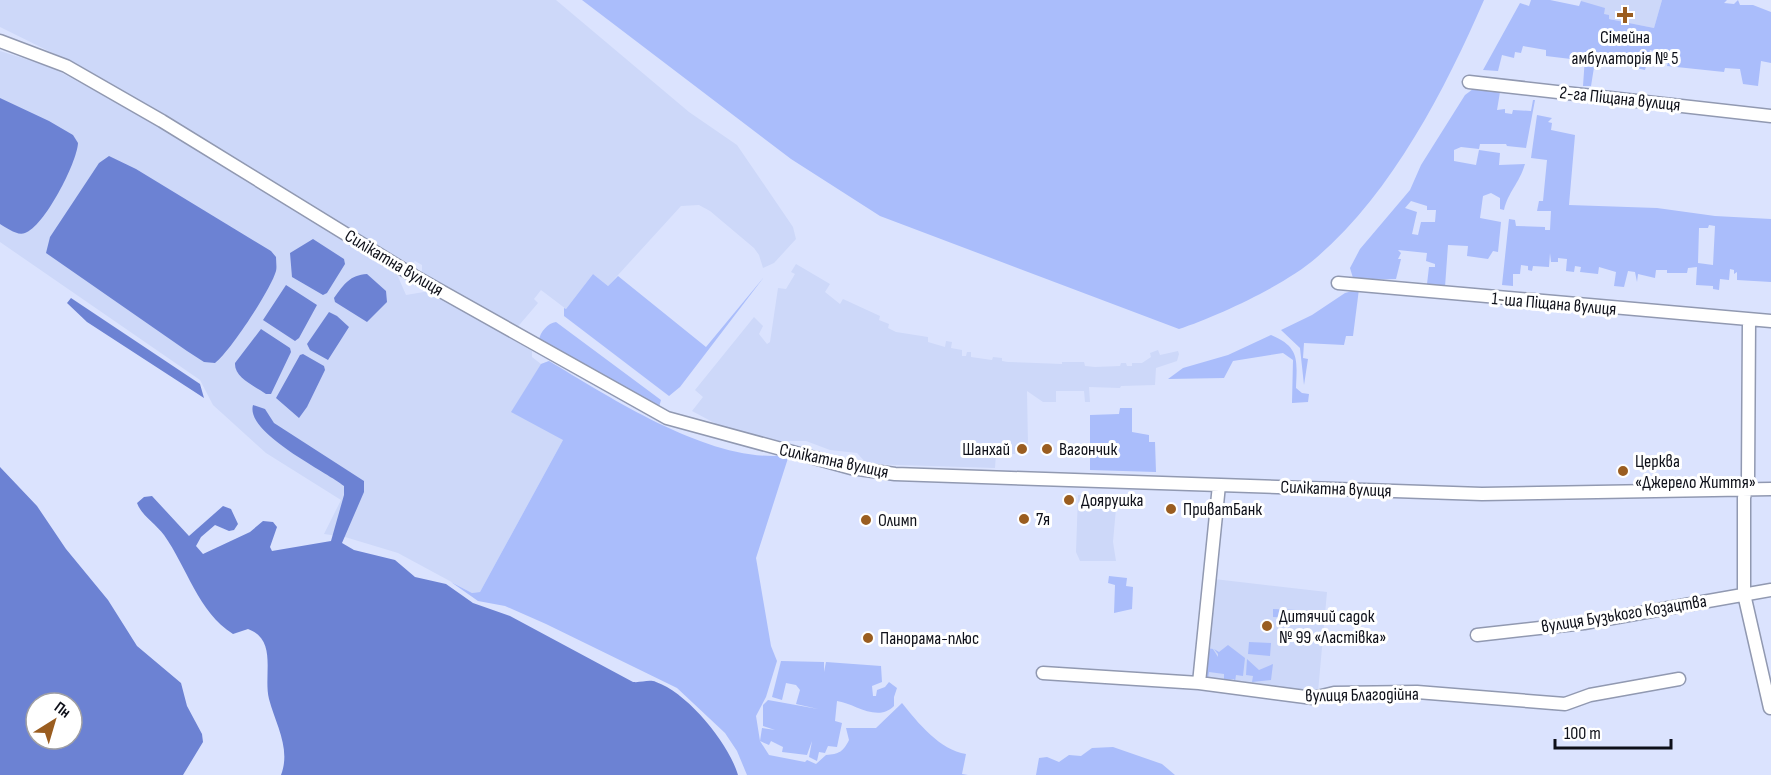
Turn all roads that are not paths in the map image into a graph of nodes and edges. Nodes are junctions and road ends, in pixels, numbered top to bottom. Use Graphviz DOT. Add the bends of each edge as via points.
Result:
graph roads {
  1 [pos="0,41"];
  2 [pos="1469,82"];
  3 [pos="1771,116"];
  4 [pos="1338,283"];
  5 [pos="1749,321"];
  6 [pos="1771,321"];
  7 [pos="1219,485"];
  8 [pos="1771,489"];
  9 [pos="1746,490"];
  10 [pos="1771,590"];
  11 [pos="1744,594"];
  12 [pos="1477,634"];
  13 [pos="1042,673"];
  14 [pos="1680,679"];
  15 [pos="1199,683"];
  16 [pos="1770,708"];
  1 -- 7 [label="street, Силікатна вулиця" via="66,66 414,276 678,422 851,468 895,474"];
  2 -- 3 [label="street, 2-га Піщана вулиця"];
  4 -- 5 [label="street, 1-ша Піщана вулиця"];
  5 -- 6 [label="street, 1-ша Піщана вулиця"];
  5 -- 9 [label="street"];
  7 -- 9 [label="street, Силікатна вулиця" via="1482,494"];
  7 -- 15 [label="street"];
  8 -- 9 [label="street, Силікатна вулиця"];
  9 -- 11 [label="street"];
  10 -- 11 [label="street, вулиця Бузького Козацтва"];
  11 -- 12 [label="street, вулиця Бузького Козацтва" via="1584,624"];
  11 -- 16 [label="street"];
  13 -- 15 [label="street, вулиця Благодійна"];
  14 -- 15 [label="street, вулиця Благодійна" via="1590,695 1565,704 1417,692 1334,693 1313,698"];
}
